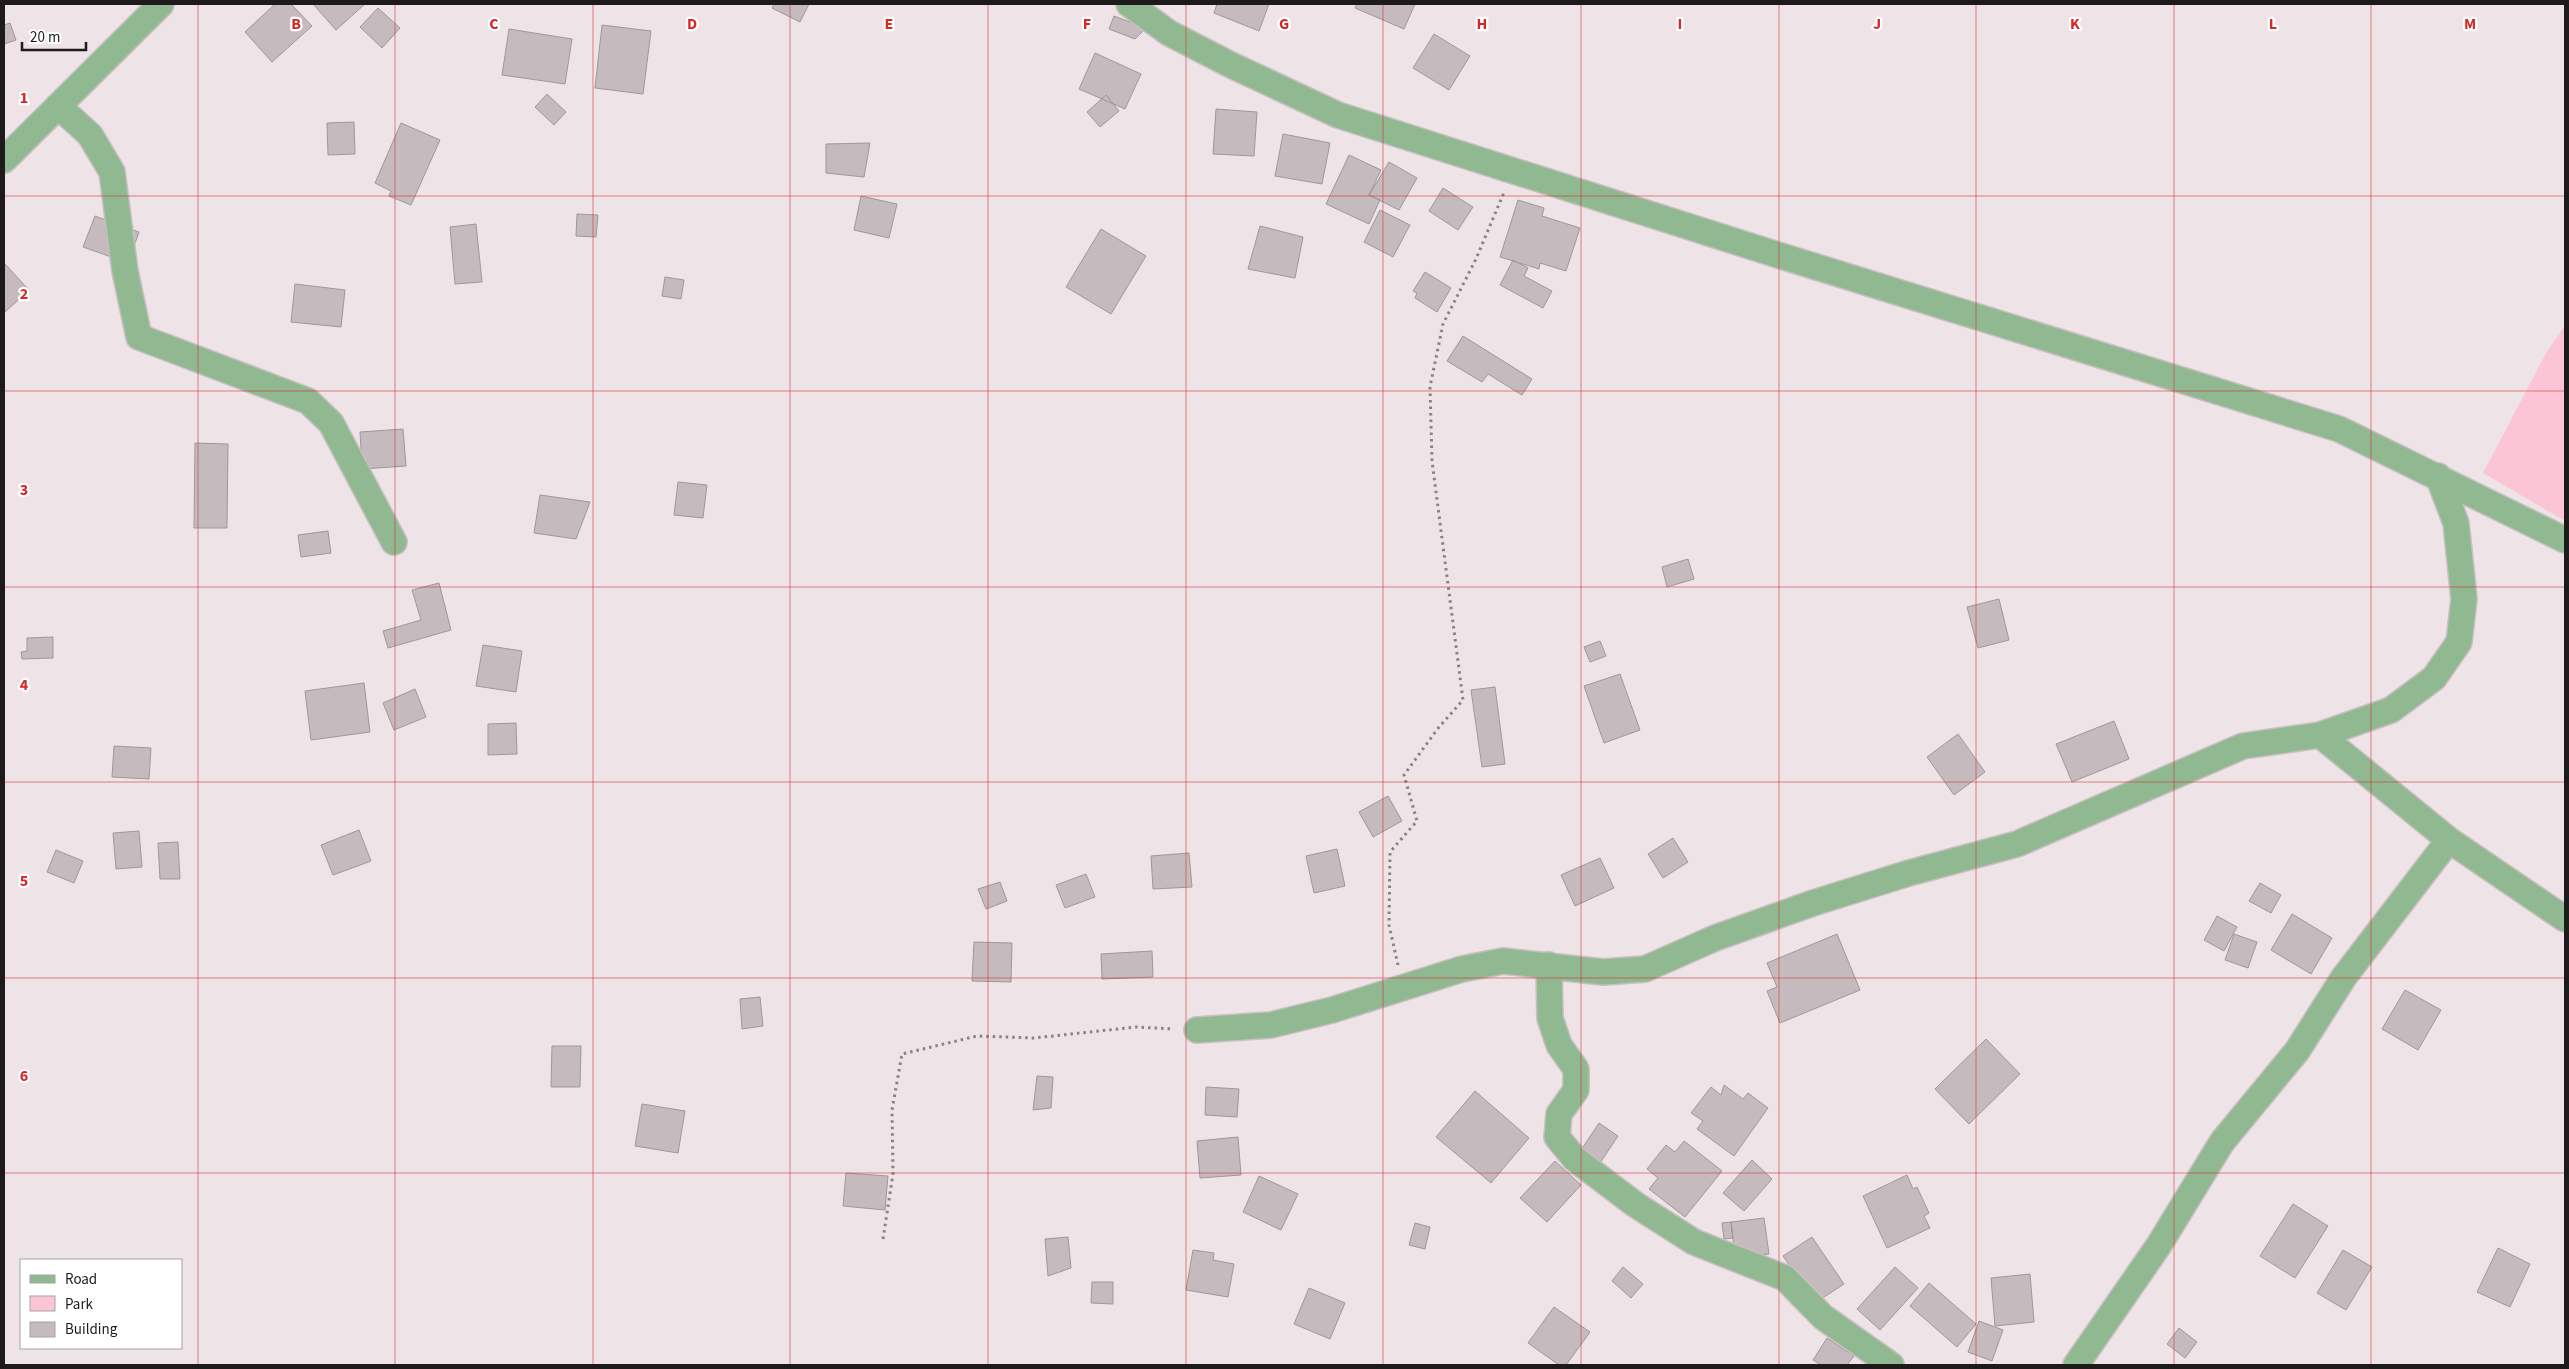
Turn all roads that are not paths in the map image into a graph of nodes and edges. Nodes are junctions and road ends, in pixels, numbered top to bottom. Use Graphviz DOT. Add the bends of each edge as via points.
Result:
graph roads {
  1 [pos="161,4"];
  2 [pos="1128,4"];
  3 [pos="58,106"];
  4 [pos="4,160"];
  5 [pos="2438,476"];
  6 [pos="2565,540"];
  7 [pos="394,542"];
  8 [pos="2320,735"];
  9 [pos="2449,840"];
  10 [pos="2565,919"];
  11 [pos="1549,965"];
  12 [pos="1198,1030"];
  13 [pos="1890,1365"];
  14 [pos="2076,1365"];
  1 -- 3 [label="street"];
  2 -- 5 [label="street" via="1169,33 1231,66 1338,115 2339,429"];
  3 -- 4 [label="street"];
  3 -- 7 [label="street" via="90,135 112,172 125,271 139,337 308,401 331,424"];
  5 -- 6 [label="street"];
  5 -- 8 [label="street" via="2456,523 2464,599 2459,642 2434,678 2391,710"];
  8 -- 9 [label="street"];
  8 -- 11 [label="street" via="2243,746 2017,844 1813,903 1715,938 1645,969 1602,972"];
  9 -- 10 [label="street"];
  9 -- 14 [label="street" via="2344,977 2297,1050 2222,1142 2159,1245"];
  11 -- 12 [label="street" via="1503,961 1462,969 1271,1026"];
  11 -- 13 [label="street" via="1550,1018 1559,1045 1576,1069 1576,1090 1559,1114 1557,1137 1575,1159 1636,1205 1694,1242 1785,1278 1823,1317"];
}
